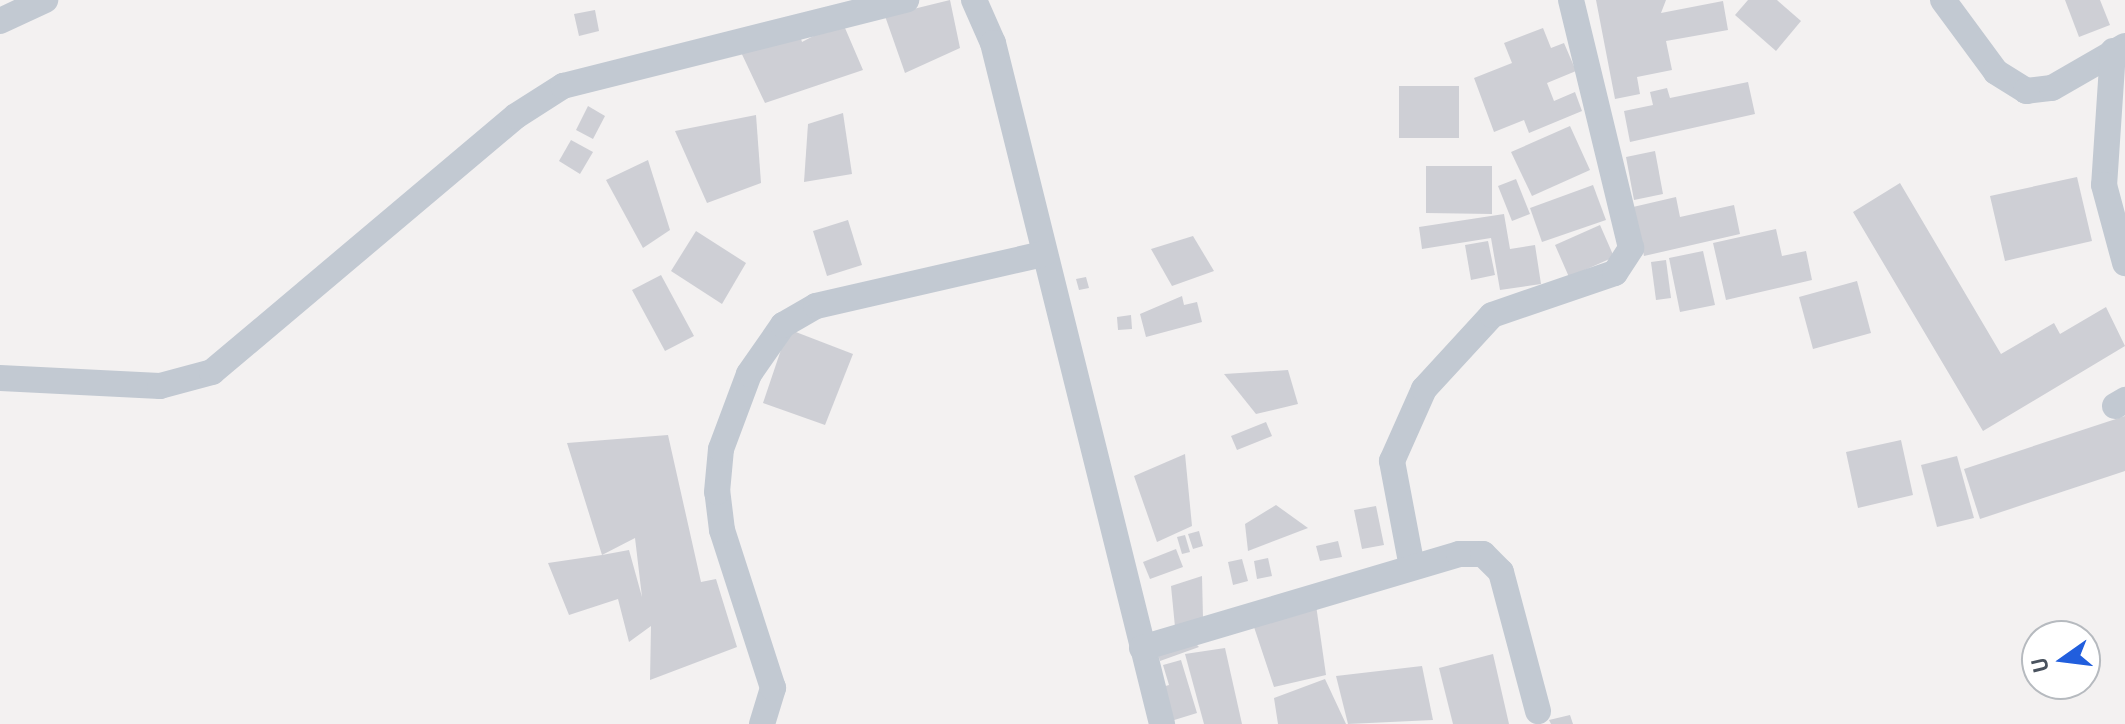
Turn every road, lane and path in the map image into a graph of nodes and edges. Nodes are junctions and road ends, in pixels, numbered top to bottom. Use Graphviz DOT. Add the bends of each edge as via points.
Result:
graph roads {
  1 [pos="45,0"];
  2 [pos="906,0"];
  3 [pos="974,0"];
  4 [pos="1571,0"];
  5 [pos="1943,0"];
  6 [pos="0,21"];
  7 [pos="2119,49"];
  8 [pos="1043,254"];
  9 [pos="2125,263"];
  10 [pos="0,378"];
  11 [pos="1412,567"];
  12 [pos="1142,648"];
  13 [pos="1538,711"];
  14 [pos="762,724"];
  15 [pos="1162,724"];
  1 -- 6 [label="street"];
  2 -- 10 [label="street" via="563,86 503,126 212,372 160,386"];
  3 -- 8 [label="street" via="993,43"];
  4 -- 11 [label="street" via="1631,248 1615,273 1492,315 1424,389 1392,461"];
  5 -- 7 [label="street" via="1996,72 2026,91 2052,88"];
  7 -- 9 [label="street" via="2104,185"];
  8 -- 12 [label="street"];
  8 -- 14 [label="street" via="816,306 783,325 749,374 721,449 717,492 722,530 773,688"];
  11 -- 12 [label="street"];
  11 -- 13 [label="street" via="1483,554 1501,572"];
  12 -- 15 [label="street"];
}
